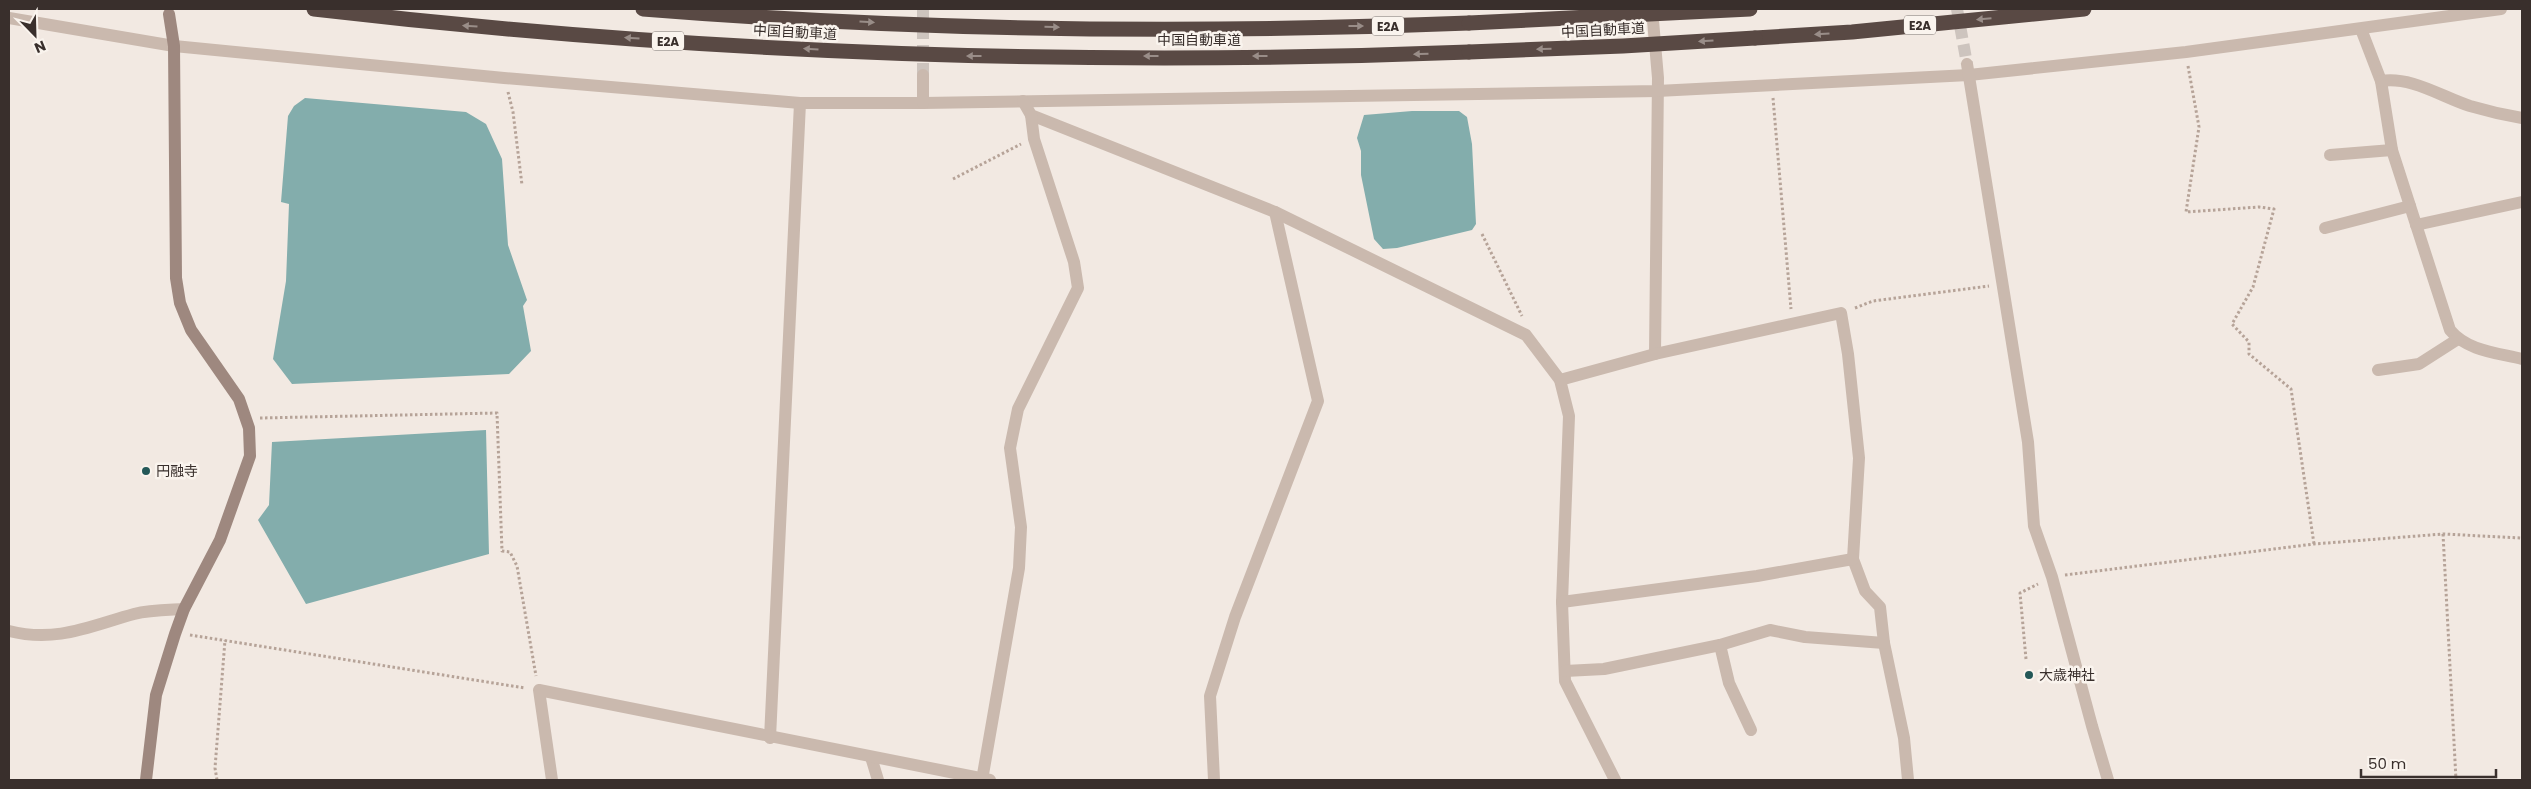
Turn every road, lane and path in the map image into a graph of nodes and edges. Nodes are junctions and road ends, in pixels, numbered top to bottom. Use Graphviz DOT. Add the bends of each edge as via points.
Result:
graph roads {
  1 [pos="314,9"];
  2 [pos="644,9"];
  3 [pos="1652,9"];
  4 [pos="1750,9"];
  5 [pos="1755,9"];
  6 [pos="2084,9"];
  7 [pos="2501,9"];
  8 [pos="169,14"];
  9 [pos="9,18"];
  10 [pos="2361,29"];
  11 [pos="174,46"];
  12 [pos="2186,52"];
  13 [pos="1968,69"];
  14 [pos="923,75"];
  15 [pos="504,78"];
  16 [pos="2382,82"];
  17 [pos="1772,85"];
  18 [pos="1657,91"];
  19 [pos="1023,101"];
  20 [pos="800,102"];
  21 [pos="923,103"];
  22 [pos="1031,115"];
  23 [pos="2522,118"];
  24 [pos="1034,139"];
  25 [pos="2392,150"];
  26 [pos="2330,155"];
  27 [pos="953,180"];
  28 [pos="522,185"];
  29 [pos="2522,202"];
  30 [pos="2410,206"];
  31 [pos="1275,212"];
  32 [pos="2416,225"];
  33 [pos="2325,228"];
  34 [pos="1482,234"];
  35 [pos="2002,284"];
  36 [pos="1841,313"];
  37 [pos="1793,324"];
  38 [pos="1526,335"];
  39 [pos="2458,340"];
  40 [pos="1655,354"];
  41 [pos="2522,359"];
  42 [pos="2378,370"];
  43 [pos="1560,380"];
  44 [pos="239,399"];
  45 [pos="2443,534"];
  46 [pos="2522,538"];
  47 [pos="2314,544"];
  48 [pos="1853,559"];
  49 [pos="2052,577"];
  50 [pos="1562,602"];
  51 [pos="184,609"];
  52 [pos="9,631"];
  53 [pos="174,634"];
  54 [pos="226,640"];
  55 [pos="1884,643"];
  56 [pos="1720,645"];
  57 [pos="2026,659"];
  58 [pos="1565,671"];
  59 [pos="538,690"];
  60 [pos="1751,730"];
  61 [pos="770,738"];
  62 [pos="871,757"];
  63 [pos="146,780"];
  64 [pos="217,780"];
  65 [pos="552,780"];
  66 [pos="878,780"];
  67 [pos="985,780"];
  68 [pos="1214,780"];
  69 [pos="1615,780"];
  70 [pos="1908,780"];
  71 [pos="2108,780"];
  72 [pos="2456,780"];
  6 -- 1 [label="highway, 中国自動車道 / E2A, one-way, bridge" via="1852,32 1623,46 1308,56 964,56 726,45 436,23"];
  2 -- 4 [label="highway, 中国自動車道 / E2A, one-way, bridge" via="938,25 1200,28 1468,23"];
  3 -- 18 [label="street"];
  4 -- 5 [label="highway, 中国自動車道 / E2A"];
  7 -- 10 [label="street"];
  8 -- 11 [label="street"];
  9 -- 11 [label="street"];
  10 -- 12 [label="street"];
  10 -- 16 [label="street"];
  11 -- 15 [label="street"];
  11 -- 44 [label="street" via="176,278 180,303 192,330"];
  12 -- 13 [label="street"];
  12 -- 47 [label="path" via="2199,126 2186,212 2259,207 2274,209 2253,287 2232,324 2249,342 2249,354 2291,389"];
  13 -- 17 [label="street"];
  13 -- 35 [label="street"];
  14 -- 21 [label="street"];
  15 -- 20 [label="street"];
  15 -- 28 [label="path" via="513,112"];
  16 -- 23 [label="street" via="2391,80 2426,88 2469,106"];
  16 -- 25 [label="street"];
  17 -- 18 [label="street"];
  17 -- 37 [label="path"];
  18 -- 19 [label="street"];
  18 -- 40 [label="street"];
  19 -- 21 [label="street"];
  19 -- 22 [label="street"];
  20 -- 21 [label="street"];
  20 -- 61 [label="street"];
  22 -- 24 [label="street"];
  22 -- 31 [label="street"];
  24 -- 27 [label="path"];
  24 -- 67 [label="street" via="1074,262 1078,288 1018,409 1010,448 1021,527 1019,568"];
  25 -- 26 [label="street"];
  25 -- 30 [label="street"];
  29 -- 32 [label="street"];
  30 -- 32 [label="street"];
  30 -- 33 [label="street"];
  31 -- 38 [label="street"];
  31 -- 68 [label="street" via="1318,402 1235,616 1210,696"];
  32 -- 39 [label="street" via="2450,330"];
  34 -- 38 [label="path" via="1527,326"];
  35 -- 36 [label="path" via="1873,301"];
  35 -- 49 [label="street" via="2028,442 2034,526"];
  36 -- 37 [label="street"];
  36 -- 48 [label="street" via="1859,458"];
  37 -- 40 [label="street"];
  38 -- 43 [label="street"];
  39 -- 41 [label="street"];
  39 -- 42 [label="street" via="2419,364"];
  40 -- 43 [label="street"];
  43 -- 50 [label="street" via="1569,416"];
  44 -- 51 [label="street" via="249,428 250,456 220,540"];
  44 -- 59 [label="path" via="255,418 497,413 502,552 510,552 517,566"];
  45 -- 46 [label="path"];
  45 -- 47 [label="path"];
  45 -- 72 [label="path"];
  47 -- 49 [label="path"];
  48 -- 50 [label="street" via="1757,576"];
  48 -- 55 [label="street" via="1865,591 1880,607"];
  49 -- 57 [label="path" via="2020,593"];
  49 -- 71 [label="street"];
  50 -- 58 [label="street"];
  51 -- 52 [label="street" via="136,614 71,634"];
  51 -- 53 [label="street"];
  53 -- 54 [label="path"];
  53 -- 63 [label="street" via="156,695"];
  54 -- 59 [label="path"];
  54 -- 64 [label="path" via="215,768"];
  55 -- 56 [label="street" via="1805,637 1770,630"];
  55 -- 70 [label="street" via="1904,738"];
  56 -- 58 [label="street" via="1604,669"];
  56 -- 60 [label="street" via="1729,683"];
  58 -- 69 [label="street" via="1565,681"];
  59 -- 61 [label="street"];
  59 -- 65 [label="street"];
  61 -- 62 [label="street"];
  62 -- 66 [label="street"];
  62 -- 67 [label="street"];
}
